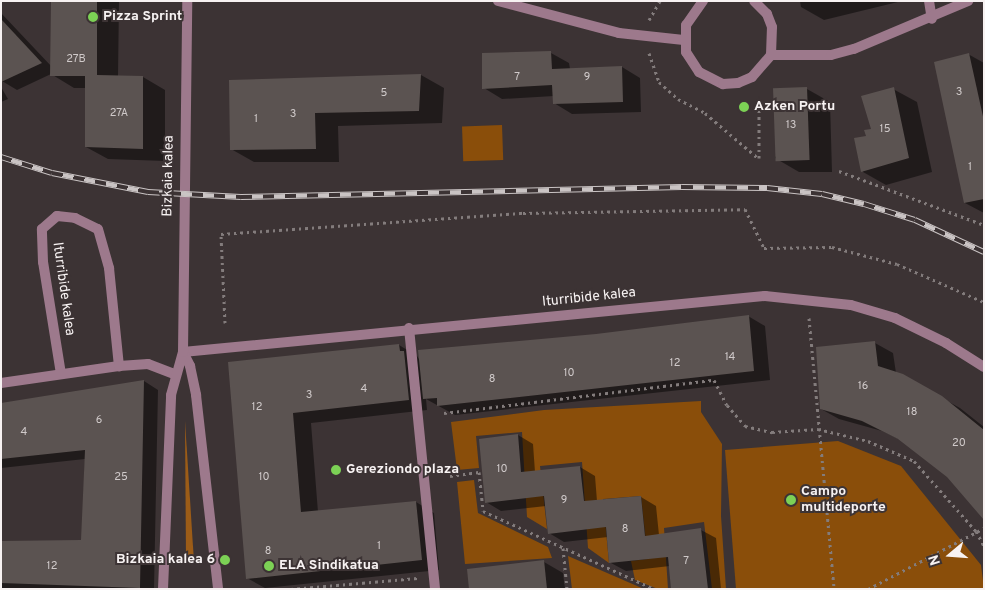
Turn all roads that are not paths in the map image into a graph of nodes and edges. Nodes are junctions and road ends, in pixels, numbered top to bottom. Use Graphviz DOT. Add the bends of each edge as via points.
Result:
graph roads {
  1 [pos="187,1"];
  2 [pos="498,1"];
  3 [pos="703,1"];
  4 [pos="754,1"];
  5 [pos="929,1"];
  6 [pos="968,1"];
  7 [pos="932,19"];
  8 [pos="684,40"];
  9 [pos="771,54"];
  10 [pos="409,328"];
  11 [pos="183,352"];
  12 [pos="119,366"];
  13 [pos="984,367"];
  14 [pos="61,374"];
  15 [pos="176,375"];
  16 [pos="1,383"];
  17 [pos="163,589"];
  18 [pos="218,589"];
  19 [pos="435,589"];
  1 -- 11 [label="street, Bizkaia kalea"];
  2 -- 8 [label="street" via="619,33"];
  3 -- 8 [label="street" via="689,18"];
  4 -- 9 [label="street" via="767,14 772,27"];
  5 -- 7 [label="street"];
  6 -- 7 [label="street"];
  7 -- 9 [label="street" via="854,49 831,54"];
  8 -- 9 [label="street" via="691,63 699,72 723,84 738,83 752,77"];
  10 -- 11 [label="street, Iturribide kalea"];
  10 -- 13 [label="street, Iturribide kalea" via="765,296 851,305 895,318 946,343"];
  10 -- 19 [label="street"];
  11 -- 15 [label="street, Bizkaia kalea"];
  11 -- 18 [label="street, Bizkaia kalea" via="190,366 196,394"];
  12 -- 14 [label="street"];
  12 -- 14 [label="street, Iturribide kalea" via="109,268 98,230 74,218 57,216 42,228 43,262"];
  12 -- 15 [label="street" via="148,364"];
  14 -- 16 [label="street"];
  15 -- 17 [label="street, Bizkaia kalea" via="170,395"];
}
